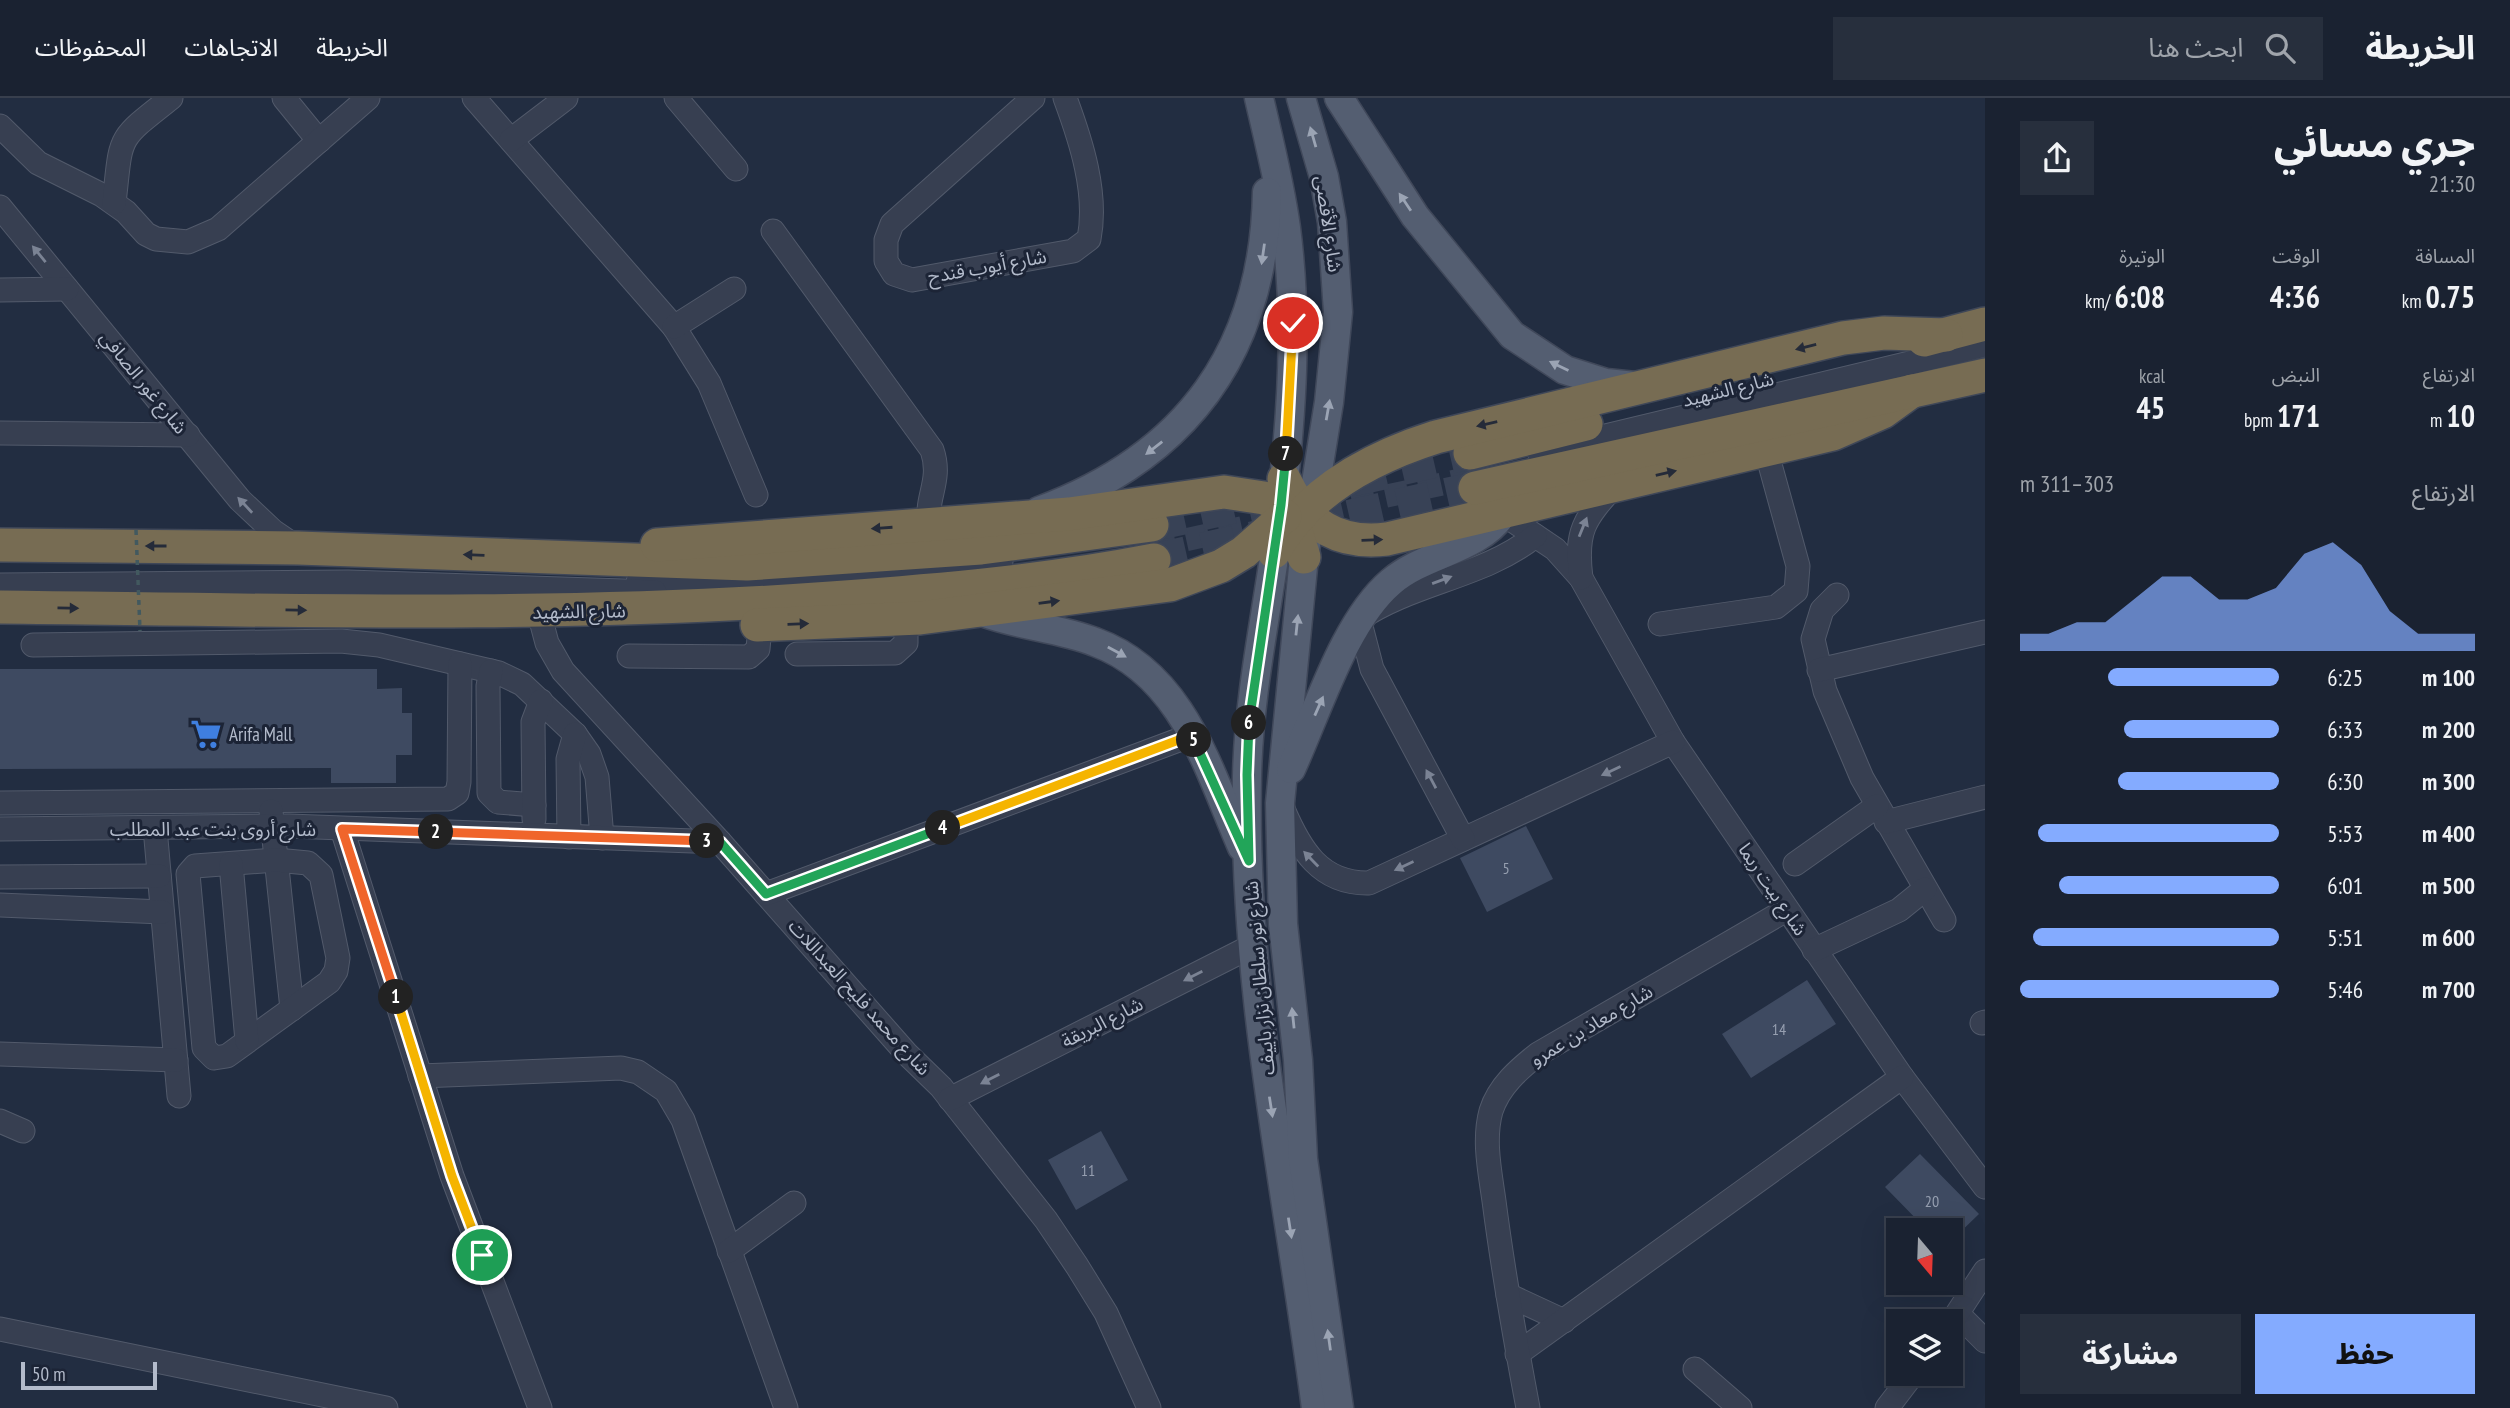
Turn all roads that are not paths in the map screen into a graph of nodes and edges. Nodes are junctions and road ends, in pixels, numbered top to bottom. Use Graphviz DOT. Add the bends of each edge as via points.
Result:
graph roads {
  1 [pos="171,98"];
  2 [pos="284,98"];
  3 [pos="368,98"];
  4 [pos="474,98"];
  5 [pos="566,98"];
  6 [pos="676,98"];
  7 [pos="1033,98"];
  8 [pos="1065,98"];
  9 [pos="1259,98"];
  10 [pos="1301,98"];
  11 [pos="1339,98"];
  12 [pos="0,126"];
  13 [pos="1268,137"];
  14 [pos="511,140"];
  15 [pos="319,141"];
  16 [pos="736,169"];
  17 [pos="114,203"];
  18 [pos="0,207"];
  19 [pos="772,231"];
  20 [pos="67,289"];
  21 [pos="734,289"];
  22 [pos="0,290"];
  23 [pos="1985,324"];
  24 [pos="674,327"];
  25 [pos="1946,335"];
  26 [pos="1985,345"];
  27 [pos="1985,355"];
  28 [pos="1985,375"];
  29 [pos="1648,386"];
  30 [pos="1912,391"];
  31 [pos="0,433"];
  32 [pos="188,435"];
  33 [pos="1766,450"];
  34 [pos="1473,472"];
  35 [pos="1615,485"];
  36 [pos="756,495"];
  37 [pos="1295,514"];
  38 [pos="1503,514"];
  39 [pos="1023,517"];
  40 [pos="931,524"];
  41 [pos="1535,536"];
  42 [pos="1153,542"];
  43 [pos="0,545"];
  44 [pos="298,548"];
  45 [pos="579,560"];
  46 [pos="0,575"];
  47 [pos="1581,578"];
  48 [pos="0,585"];
  49 [pos="1837,595"];
  50 [pos="0,607"];
  51 [pos="684,609"];
  52 [pos="538,612"];
  53 [pos="982,612"];
  54 [pos="906,619"];
  55 [pos="1359,619"];
  56 [pos="1660,624"];
  57 [pos="761,625"];
  58 [pos="341,626"];
  59 [pos="1985,632"];
  60 [pos="33,645"];
  61 [pos="797,654"];
  62 [pos="629,656"];
  63 [pos="460,664"];
  64 [pos="1819,670"];
  65 [pos="491,671"];
  66 [pos="541,701"];
  67 [pos="575,734"];
  68 [pos="1192,735"];
  69 [pos="1672,742"];
  70 [pos="1280,797"];
  71 [pos="1985,797"];
  72 [pos="270,801"];
  73 [pos="77,802"];
  74 [pos="0,803"];
  75 [pos="534,805"];
  76 [pos="1881,814"];
  77 [pos="272,827"];
  78 [pos="155,828"];
  79 [pos="195,828"];
  80 [pos="78,829"];
  81 [pos="342,829"];
  82 [pos="0,830"];
  83 [pos="534,835"];
  84 [pos="569,836"];
  85 [pos="602,838"];
  86 [pos="1463,839"];
  87 [pos="720,842"];
  88 [pos="276,860"];
  89 [pos="1249,861"];
  90 [pos="231,864"];
  91 [pos="1795,864"];
  92 [pos="195,866"];
  93 [pos="159,876"];
  94 [pos="0,877"];
  95 [pos="1925,889"];
  96 [pos="766,894"];
  97 [pos="0,905"];
  98 [pos="1786,910"];
  99 [pos="162,912"];
  100 [pos="1944,920"];
  101 [pos="1254,945"];
  102 [pos="1814,950"];
  103 [pos="292,1009"];
  104 [pos="247,1041"];
  105 [pos="0,1054"];
  106 [pos="176,1060"];
  107 [pos="421,1076"];
  108 [pos="1902,1077"];
  109 [pos="179,1096"];
  110 [pos="950,1099"];
  111 [pos="0,1121"];
  112 [pos="23,1131"];
  113 [pos="1985,1187"];
  114 [pos="794,1203"];
  115 [pos="729,1251"];
  116 [pos="1985,1270"];
  117 [pos="1508,1295"];
  118 [pos="1960,1309"];
  119 [pos="1564,1321"];
  120 [pos="1963,1325"];
  121 [pos="0,1329"];
  122 [pos="1985,1341"];
  123 [pos="1517,1354"];
  124 [pos="1695,1368"];
  125 [pos="1904,1386"];
  126 [pos="386,1408"];
  127 [pos="540,1408"];
  128 [pos="786,1408"];
  129 [pos="1149,1408"];
  130 [pos="1316,1408"];
  131 [pos="1339,1408"];
  132 [pos="1528,1408"];
  133 [pos="1740,1408"];
  134 [pos="1887,1408"];
  1 -- 17 [label="street" via="124,139 117,159"];
  2 -- 15 [label="street"];
  3 -- 15 [label="street"];
  4 -- 14 [label="street"];
  5 -- 14 [label="street"];
  6 -- 16 [label="street"];
  7 -- 8 [label="street, شارع أيوب قندح" via="892,224 886,261 894,274 912,280 989,267 1073,251 1089,239 1094,217"];
  9 -- 13 [label="main road"];
  37 -- 10 [label="main road, شارع الأقصى, one-way" via="1335,357 1336,267 1324,177"];
  29 -- 11 [label="main road, one-way" via="1606,383 1565,370 1512,335 1415,216"];
  12 -- 17 [label="street" via="38,163"];
  13 -- 37 [label="main road" via="1291,276"];
  13 -- 39 [label="main road, one-way" via="1266,226 1252,305 1207,392 1164,440 1124,470"];
  14 -- 24 [label="street"];
  15 -- 17 [label="street" via="218,229 199,239 177,243 156,239"];
  20 -- 18 [label="street, شارع غور الصافي, one-way"];
  19 -- 40 [label="street" via="932,450 937,469 928,511"];
  20 -- 22 [label="street"];
  20 -- 32 [label="street, شارع غور الصافي"];
  21 -- 24 [label="street"];
  23 -- 25 [label="highway, شارع الشهيد"];
  24 -- 36 [label="street" via="713,393"];
  25 -- 29 [label="highway, one-way" via="1894,332 1843,338"];
  25 -- 34 [label="highway, شارع الشهيد"];
  26 -- 34 [label="street"];
  27 -- 34 [label="street"];
  28 -- 30 [label="highway"];
  29 -- 37 [label="highway, one-way" via="1419,442 1366,466"];
  30 -- 33 [label="highway" via="1850,428"];
  30 -- 34 [label="highway"];
  31 -- 32 [label="street"];
  44 -- 32 [label="street, شارع غور الصافي, one-way" via="250,511"];
  35 -- 33 [label="highway, one-way"];
  33 -- 56 [label="street" via="1798,566 1796,591 1776,607"];
  35 -- 38 [label="highway"];
  47 -- 35 [label="street, شارع بيت ريما, one-way" via="1577,550 1581,530 1590,512"];
  37 -- 38 [label="highway, one-way" via="1337,536 1375,540"];
  37 -- 39 [label="highway" via="1254,496 1224,492"];
  53 -- 37 [label="highway, one-way" via="1170,585 1221,566"];
  70 -- 37 [label="main road, شارع نور سلطان نزار باييف, one-way"];
  37 -- 89 [label="main road, شارع نور سلطان نزار باييف" via="1249,732"];
  38 -- 41 [label="street, شارع بيت ريما"];
  38 -- 55 [label="main road" via="1476,539 1399,576"];
  39 -- 40 [label="highway"];
  40 -- 45 [label="highway, one-way" via="678,542"];
  41 -- 47 [label="street, شارع بيت ريما"];
  55 -- 41 [label="street, one-way" via="1402,595 1509,555"];
  42 -- 45 [label="highway" via="768,563"];
  42 -- 46 [label="street" via="975,565 763,581 349,573"];
  42 -- 48 [label="street" via="978,574 780,590 634,592 348,582"];
  42 -- 51 [label="highway, شارع الشهيد" via="994,585"];
  44 -- 43 [label="highway, one-way"];
  45 -- 44 [label="highway, one-way"];
  47 -- 69 [label="street, شارع بيت ريما"];
  49 -- 64 [label="street" via="1822,610 1814,629 1813,650"];
  50 -- 58 [label="highway, شارع الشهيد, one-way"];
  51 -- 52 [label="highway, شارع الشهيد"];
  51 -- 57 [label="highway" via="721,621"];
  52 -- 58 [label="highway, شارع الشهيد"];
  52 -- 87 [label="street, شارع محمد فليح العبداللات" via="547,643 563,671"];
  53 -- 54 [label="highway"];
  53 -- 68 [label="main road, one-way" via="1116,650 1169,694"];
  57 -- 54 [label="highway, one-way"];
  54 -- 61 [label="street" via="906,643 895,653"];
  70 -- 55 [label="main road, one-way"];
  86 -- 55 [label="street, one-way" via="1372,669"];
  57 -- 62 [label="street" via="758,649 749,657"];
  58 -- 60 [label="street"];
  58 -- 63 [label="street" via="379,645"];
  59 -- 64 [label="street"];
  63 -- 65 [label="street"];
  63 -- 72 [label="street" via="459,782 453,796 443,800"];
  64 -- 76 [label="street" via="1844,740"];
  65 -- 66 [label="street" via="515,680"];
  65 -- 75 [label="street" via="489,793 498,802"];
  66 -- 67 [label="street"];
  66 -- 75 [label="street" via="533,722"];
  67 -- 84 [label="street" via="568,758"];
  67 -- 85 [label="street" via="594,765"];
  68 -- 89 [label="main road"];
  68 -- 96 [label="street"];
  69 -- 86 [label="street, one-way"];
  69 -- 98 [label="street, شارع بيت ريما"];
  86 -- 70 [label="street, one-way" via="1369,883 1355,883 1328,874 1309,858"];
  131 -- 70 [label="main road, شارع نور سلطان نزار باييف, one-way" via="1303,1159 1283,924"];
  71 -- 76 [label="street"];
  72 -- 73 [label="street"];
  72 -- 77 [label="street"];
  73 -- 74 [label="street"];
  73 -- 80 [label="street"];
  75 -- 83 [label="street"];
  76 -- 91 [label="street"];
  76 -- 95 [label="street"];
  77 -- 79 [label="street, شارع أروى بنت عبد المطلب"];
  77 -- 81 [label="street, شارع أروى بنت عبد المطلب"];
  77 -- 88 [label="street"];
  78 -- 79 [label="street, شارع أروى بنت عبد المطلب"];
  78 -- 80 [label="street, شارع أروى بنت عبد المطلب"];
  78 -- 93 [label="street"];
  79 -- 92 [label="street"];
  80 -- 82 [label="street, شارع أروى بنت عبد المطلب"];
  81 -- 83 [label="street, شارع أروى بنت عبد المطلب"];
  81 -- 107 [label="street"];
  83 -- 84 [label="street, شارع أروى بنت عبد المطلب"];
  84 -- 85 [label="street, شارع أروى بنت عبد المطلب"];
  85 -- 87 [label="street, شارع أروى بنت عبد المطلب"];
  87 -- 96 [label="street, شارع محمد فليح العبداللات"];
  88 -- 90 [label="street"];
  88 -- 103 [label="street"];
  88 -- 103 [label="street" via="308,863 321,875 338,958 329,982"];
  89 -- 101 [label="main road, شارع نور سلطان نزار باييف"];
  90 -- 92 [label="street"];
  90 -- 104 [label="street"];
  92 -- 104 [label="street" via="187,880 204,1048 209,1056 223,1058"];
  93 -- 94 [label="street"];
  93 -- 99 [label="street"];
  95 -- 100 [label="street"];
  95 -- 102 [label="street" via="1899,911"];
  96 -- 110 [label="street, شارع محمد فليح العبداللات"];
  97 -- 99 [label="street"];
  98 -- 102 [label="street, شارع بيت ريما"];
  98 -- 117 [label="street, شارع معاذ بن عمرو" via="1538,1054 1510,1078 1492,1108 1488,1148"];
  99 -- 106 [label="street"];
  101 -- 110 [label="street, شارع البريقة, one-way"];
  101 -- 130 [label="main road, شارع نور سلطان نزار باييف, one-way" via="1265,1066"];
  102 -- 108 [label="street, شارع بيت ريما"];
  103 -- 104 [label="street"];
  105 -- 106 [label="street"];
  106 -- 109 [label="street"];
  107 -- 115 [label="street" via="604,1067 638,1072 653,1080 676,1104"];
  107 -- 127 [label="street" via="452,1176"];
  108 -- 113 [label="street, شارع بيت ريما"];
  108 -- 119 [label="street"];
  110 -- 129 [label="street, شارع محمد فليح العبداللات" via="1077,1266 1112,1325"];
  111 -- 112 [label="street"];
  114 -- 115 [label="street"];
  115 -- 128 [label="street"];
  116 -- 118 [label="street"];
  117 -- 119 [label="street"];
  117 -- 123 [label="street, شارع معاذ بن عمرو"];
  119 -- 123 [label="street"];
  120 -- 122 [label="street"];
  121 -- 126 [label="street"];
  123 -- 132 [label="street, شارع معاذ بن عمرو"];
  124 -- 133 [label="street"];
  125 -- 134 [label="street"];
}
